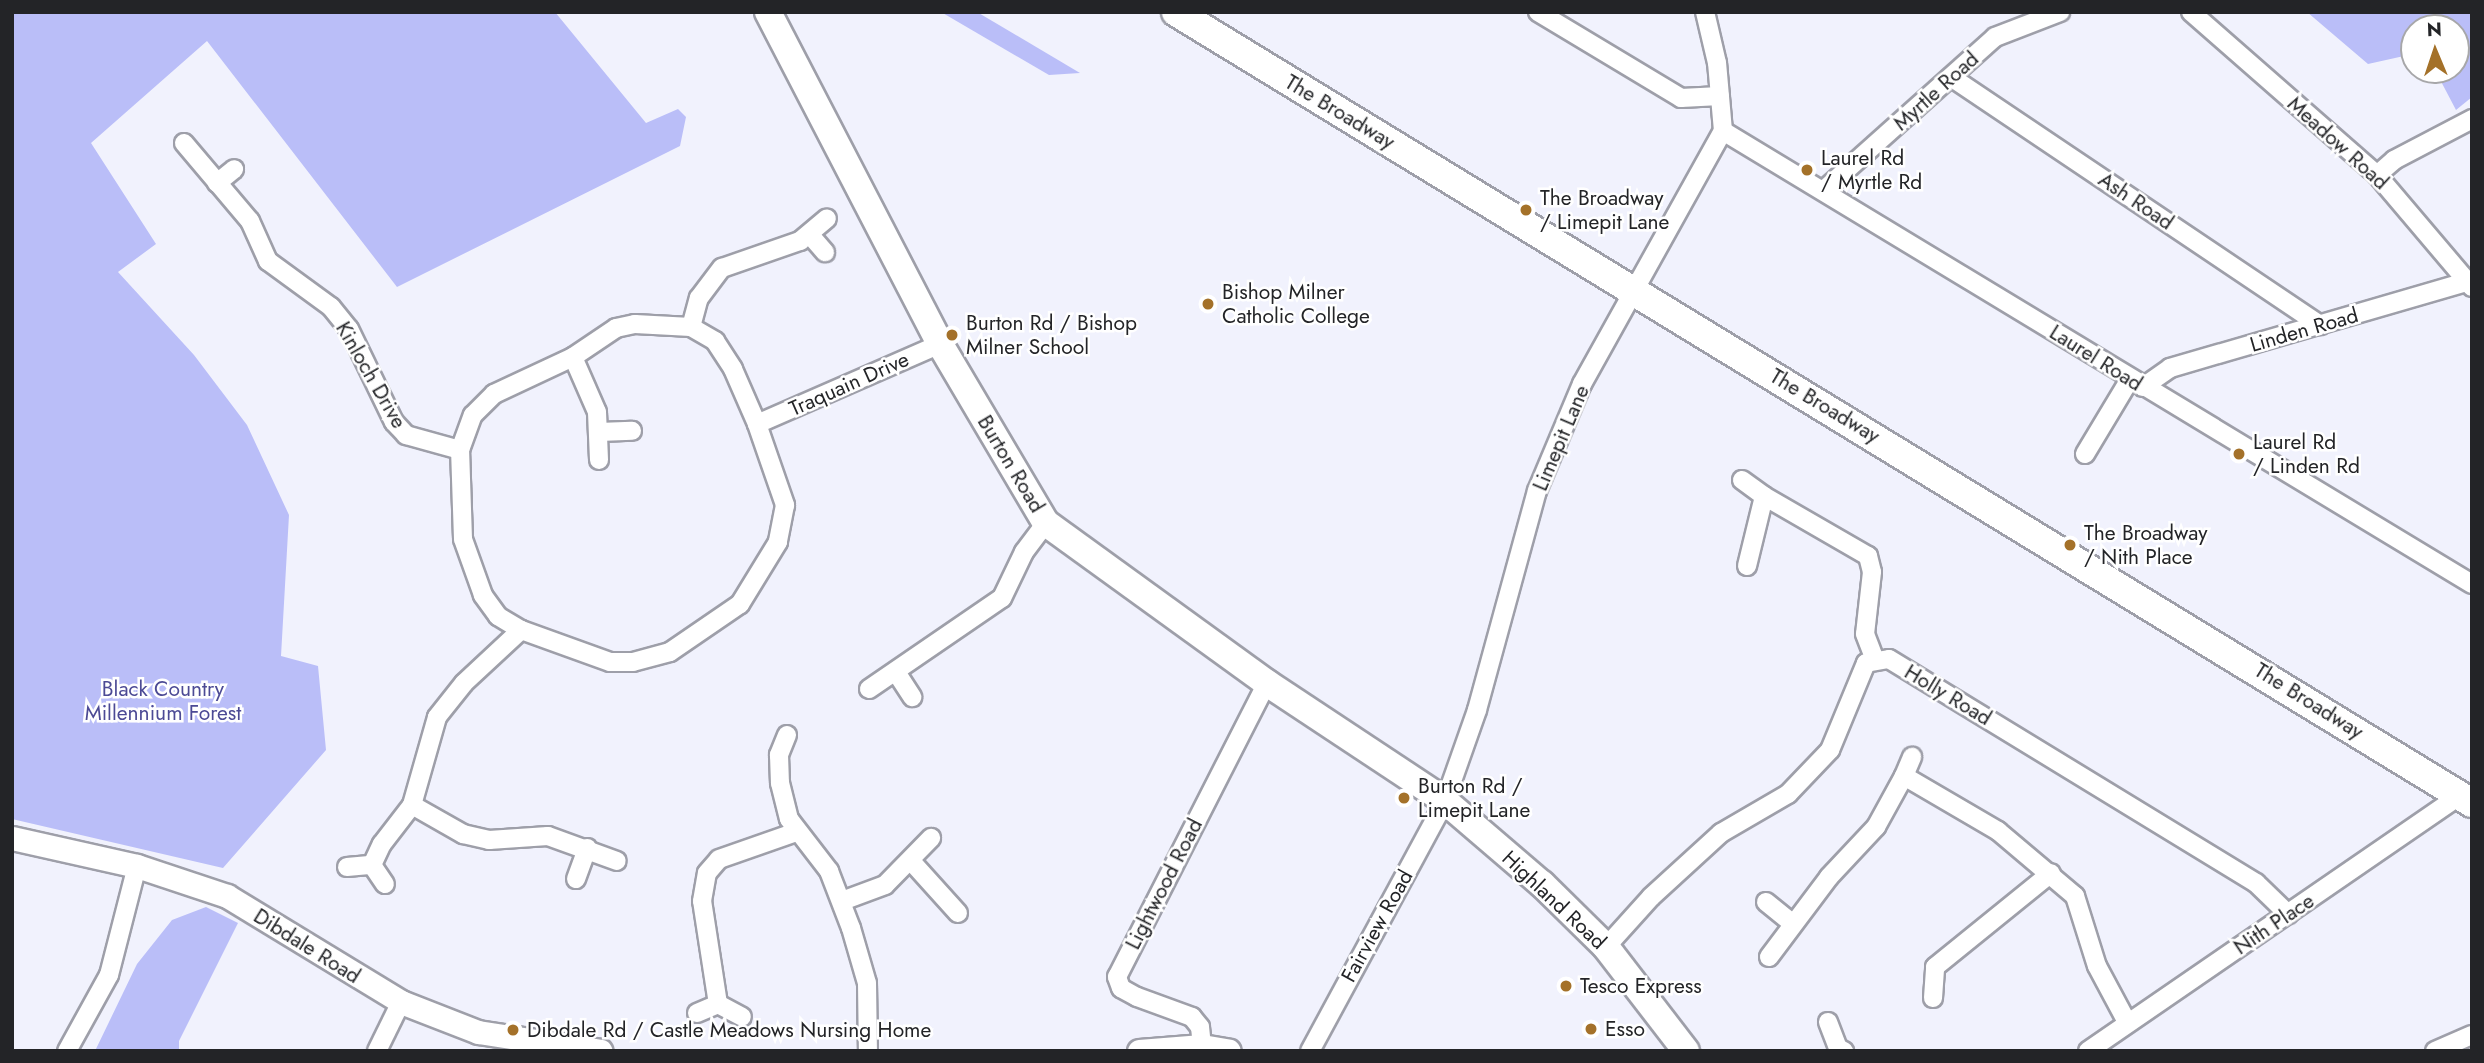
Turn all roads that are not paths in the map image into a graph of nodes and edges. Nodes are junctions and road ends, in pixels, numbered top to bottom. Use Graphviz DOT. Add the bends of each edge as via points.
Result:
graph roads {
  1 [pos="768,12"];
  2 [pos="1176,12"];
  3 [pos="1538,12"];
  4 [pos="1705,12"];
  5 [pos="2060,12"];
  6 [pos="2191,12"];
  7 [pos="1951,78"];
  8 [pos="1720,96"];
  9 [pos="2472,119"];
  10 [pos="1723,131"];
  11 [pos="184,143"];
  12 [pos="234,169"];
  13 [pos="2376,175"];
  14 [pos="217,183"];
  15 [pos="1824,190"];
  16 [pos="827,218"];
  17 [pos="810,235"];
  18 [pos="825,252"];
  19 [pos="2470,284"];
  20 [pos="1632,290"];
  21 [pos="2320,326"];
  22 [pos="691,327"];
  23 [pos="940,344"];
  24 [pos="573,357"];
  25 [pos="2136,383"];
  26 [pos="757,424"];
  27 [pos="632,431"];
  28 [pos="599,432"];
  29 [pos="460,450"];
  30 [pos="2085,454"];
  31 [pos="599,460"];
  32 [pos="1742,480"];
  33 [pos="1764,496"];
  34 [pos="1046,523"];
  35 [pos="1747,566"];
  36 [pos="2472,584"];
  37 [pos="521,630"];
  38 [pos="1875,660"];
  39 [pos="896,672"];
  40 [pos="1267,683"];
  41 [pos="869,689"];
  42 [pos="912,697"];
  43 [pos="787,735"];
  44 [pos="1912,757"];
  45 [pos="1904,776"];
  46 [pos="2466,799"];
  47 [pos="1445,802"];
  48 [pos="412,805"];
  49 [pos="796,831"];
  50 [pos="12,838"];
  51 [pos="931,838"];
  52 [pos="587,848"];
  53 [pos="617,861"];
  54 [pos="911,861"];
  55 [pos="372,865"];
  56 [pos="137,866"];
  57 [pos="348,867"];
  58 [pos="2051,873"];
  59 [pos="576,879"];
  60 [pos="385,884"];
  61 [pos="842,901"];
  62 [pos="1766,902"];
  63 [pos="958,913"];
  64 [pos="2288,914"];
  65 [pos="1792,923"];
  66 [pos="1606,947"];
  67 [pos="1769,957"];
  68 [pos="1933,998"];
  69 [pos="401,1002"];
  70 [pos="718,1004"];
  71 [pos="697,1013"];
  72 [pos="742,1017"];
  73 [pos="1828,1022"];
  74 [pos="2127,1022"];
  75 [pos="2472,1035"];
  76 [pos="1202,1046"];
  77 [pos="1681,1047"];
  78 [pos="67,1051"];
  79 [pos="377,1051"];
  80 [pos="601,1051"];
  81 [pos="868,1051"];
  82 [pos="1139,1051"];
  83 [pos="1229,1051"];
  84 [pos="1310,1051"];
  85 [pos="1844,1051"];
  86 [pos="2088,1051"];
  87 [pos="2435,1051"];
  1 -- 23 [label="main road, Burton Road"];
  2 -- 20 [label="main road, The Broadway"];
  3 -- 8 [label="street" via="1681,98"];
  4 -- 8 [label="street"];
  5 -- 7 [label="street, Myrtle Road" via="1994,37"];
  6 -- 13 [label="street, Meadow Road"];
  7 -- 15 [label="street, Myrtle Road"];
  7 -- 21 [label="street, Ash Road"];
  8 -- 10 [label="street"];
  9 -- 13 [label="street" via="2394,160"];
  10 -- 15 [label="street, Laurel Road"];
  10 -- 20 [label="street, Limepit Lane"];
  11 -- 14 [label="street, Kinloch Drive"];
  12 -- 14 [label="street"];
  13 -- 19 [label="street, Meadow Road"];
  14 -- 29 [label="street, Kinloch Drive" via="256,230 268,261 331,307 349,329 394,422 405,435"];
  15 -- 25 [label="street, Laurel Road"];
  16 -- 17 [label="street"];
  17 -- 18 [label="street"];
  17 -- 22 [label="street" via="722,268 699,299"];
  19 -- 21 [label="street, Linden Road"];
  20 -- 46 [label="main road, The Broadway"];
  20 -- 47 [label="street, Limepit Lane" via="1582,384 1537,491 1477,710"];
  21 -- 25 [label="street, Linden Road" via="2170,368"];
  22 -- 24 [label="street" via="635,324 617,328"];
  22 -- 26 [label="street" via="715,341 726,354"];
  23 -- 26 [label="street, Traquain Drive"];
  23 -- 34 [label="main road, Burton Road"];
  24 -- 28 [label="street" via="597,412"];
  24 -- 29 [label="street" via="494,394 472,415"];
  25 -- 30 [label="street"];
  25 -- 36 [label="street, Laurel Road"];
  26 -- 37 [label="street" via="777,475 783,518 766,567 740,604 692,640 633,662 610,662"];
  27 -- 28 [label="street"];
  28 -- 31 [label="street"];
  29 -- 37 [label="street" via="462,528 470,564 498,615"];
  32 -- 33 [label="street"];
  33 -- 35 [label="street"];
  33 -- 38 [label="street" via="1868,556 1872,572 1865,634"];
  34 -- 39 [label="street" via="1024,552 1002,598"];
  34 -- 40 [label="main road, Burton Road"];
  37 -- 48 [label="street" via="464,683 437,717"];
  38 -- 64 [label="street, Holly Road" via="1889,659 2256,883"];
  38 -- 66 [label="street" via="1858,674 1854,694 1822,759 1788,794 1721,833 1650,897"];
  39 -- 41 [label="street"];
  39 -- 42 [label="street"];
  40 -- 47 [label="main road, Burton Road"];
  40 -- 76 [label="street, Lightwood Road" via="1117,976 1121,988 1137,997 1192,1017 1200,1027"];
  43 -- 49 [label="street" via="779,755 780,783"];
  44 -- 45 [label="street"];
  45 -- 58 [label="street" via="1998,831"];
  45 -- 65 [label="street" via="1876,827"];
  46 -- 64 [label="street, Nith Place"];
  47 -- 66 [label="main road, Highland Road" via="1542,884"];
  47 -- 84 [label="street, Fairview Road"];
  48 -- 52 [label="street" via="463,834 489,840 548,836"];
  48 -- 55 [label="street"];
  49 -- 61 [label="street" via="829,871"];
  49 -- 70 [label="street" via="719,859 707,873 702,901"];
  50 -- 56 [label="street, Dibdale Road"];
  51 -- 54 [label="street"];
  52 -- 53 [label="street"];
  52 -- 59 [label="street"];
  54 -- 61 [label="street" via="885,885"];
  54 -- 63 [label="street"];
  55 -- 57 [label="street"];
  55 -- 60 [label="street"];
  56 -- 69 [label="street, Dibdale Road" via="227,896"];
  56 -- 78 [label="street" via="109,975"];
  58 -- 68 [label="street" via="1935,967"];
  58 -- 74 [label="street" via="2075,896 2097,965"];
  61 -- 81 [label="street" via="867,983"];
  62 -- 65 [label="street"];
  64 -- 74 [label="street, Nith Place"];
  65 -- 67 [label="street"];
  66 -- 77 [label="main road, Highland Road"];
  69 -- 79 [label="street"];
  69 -- 80 [label="street, Dibdale Road" via="478,1032"];
  70 -- 71 [label="street"];
  70 -- 72 [label="street"];
  73 -- 85 [label="street" via="1838,1048"];
  74 -- 86 [label="street, Nith Place"];
  75 -- 87 [label="street"];
  76 -- 82 [label="street"];
  76 -- 83 [label="street"];
}
